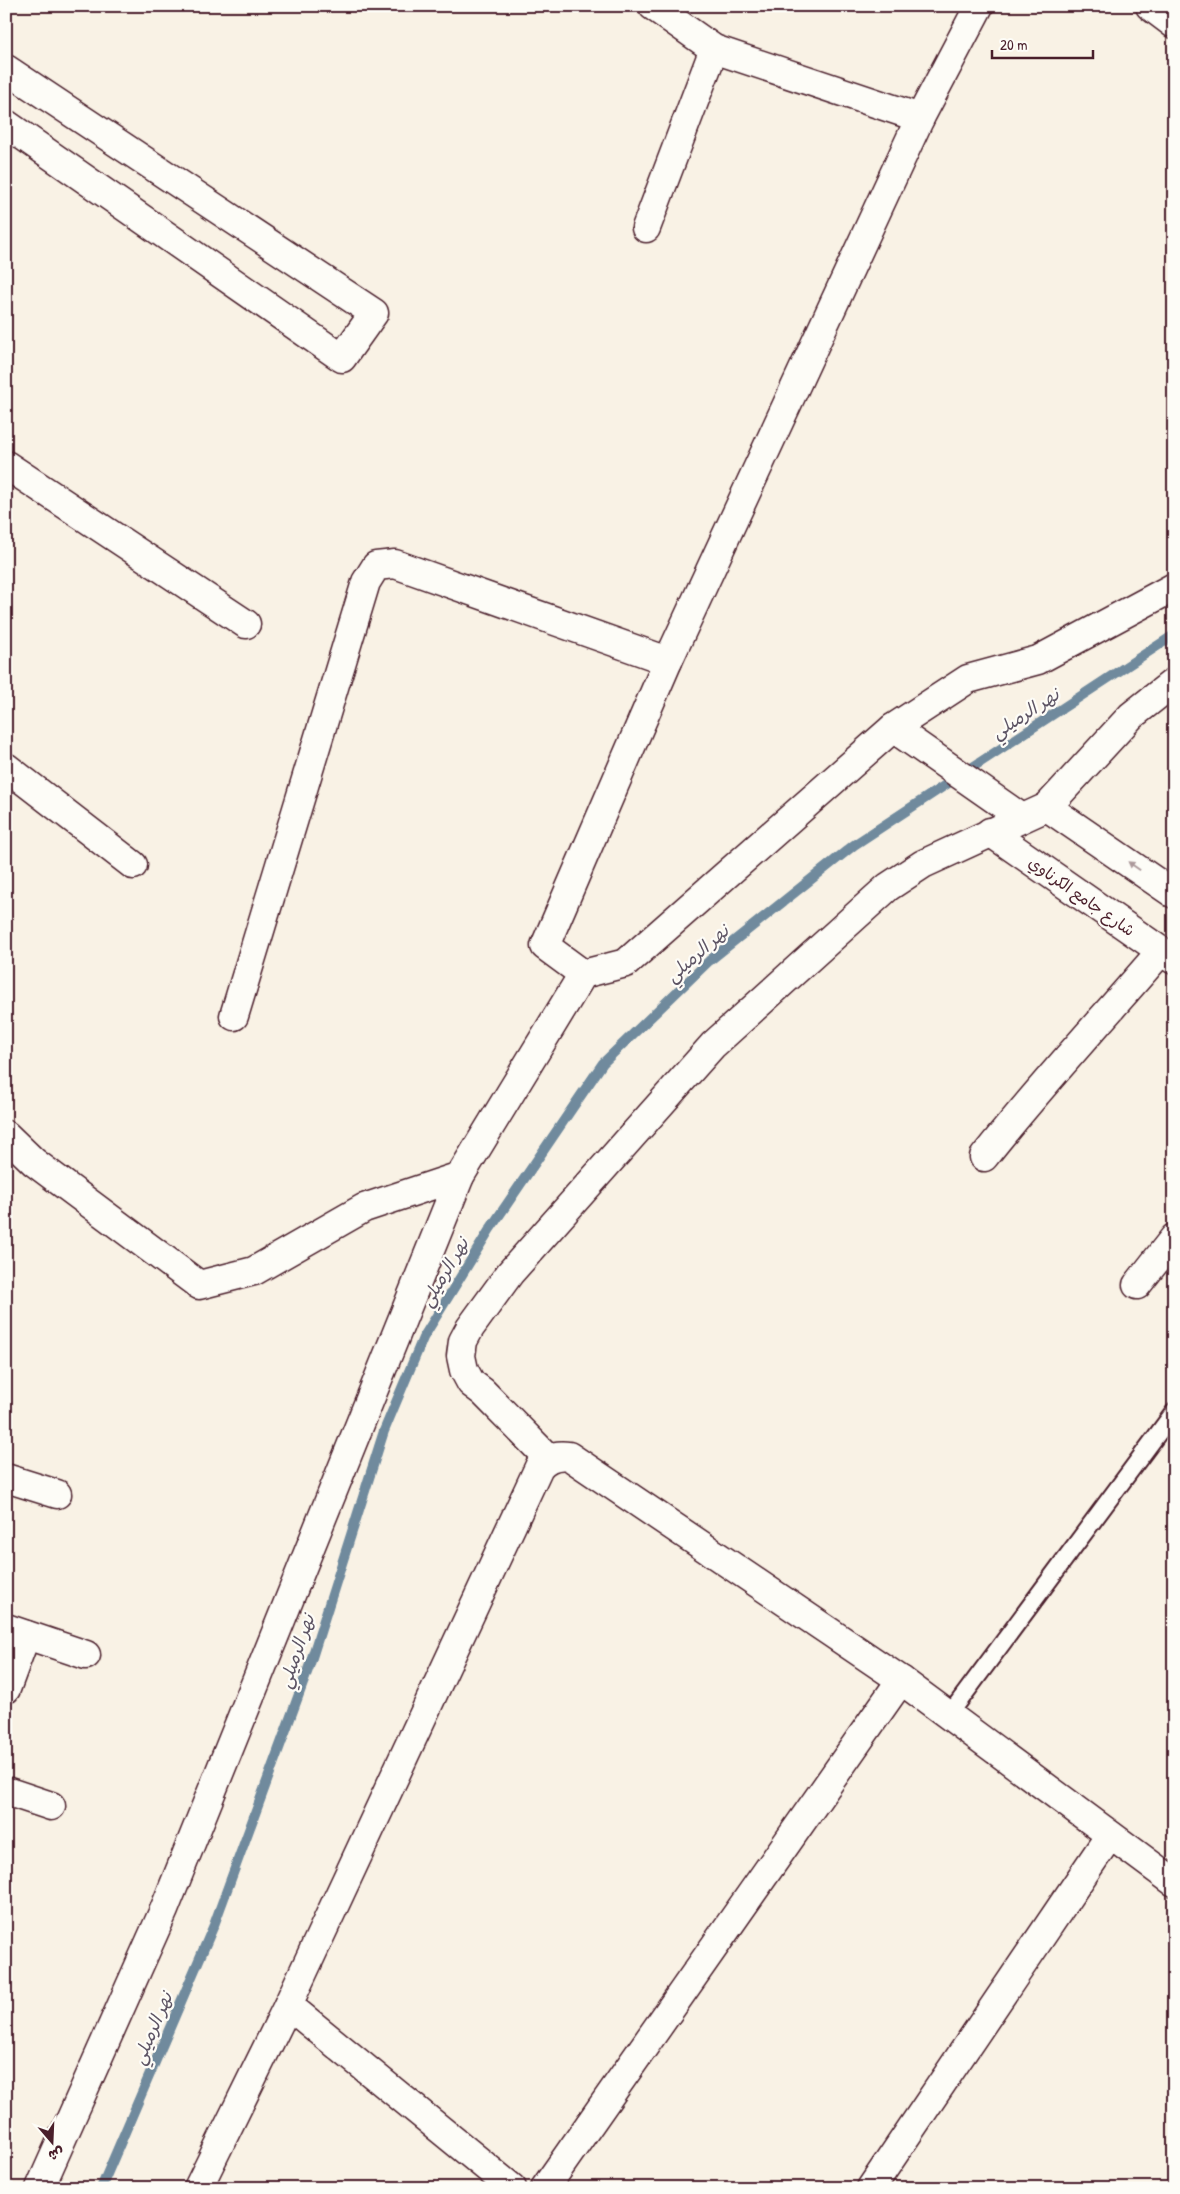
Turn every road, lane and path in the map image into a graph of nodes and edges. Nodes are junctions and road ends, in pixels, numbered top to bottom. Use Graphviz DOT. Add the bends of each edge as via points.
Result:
graph roads {
  1 [pos="653,6"];
  2 [pos="979,6"];
  3 [pos="1150,6"];
  4 [pos="1174,24"];
  5 [pos="714,49"];
  6 [pos="6,69"];
  7 [pos="920,118"];
  8 [pos="6,124"];
  9 [pos="646,228"];
  10 [pos="6,465"];
  11 [pos="1174,587"];
  12 [pos="246,624"];
  13 [pos="668,661"];
  14 [pos="1174,682"];
  15 [pos="893,728"];
  16 [pos="6,767"];
  17 [pos="1048,807"];
  18 [pos="1022,818"];
  19 [pos="990,832"];
  20 [pos="133,866"];
  21 [pos="1174,894"];
  22 [pos="1167,955"];
  23 [pos="583,974"];
  24 [pos="234,1016"];
  25 [pos="6,1135"];
  26 [pos="984,1157"];
  27 [pos="460,1176"];
  28 [pos="1174,1238"];
  29 [pos="1137,1284"];
  30 [pos="1174,1412"];
  31 [pos="548,1458"];
  32 [pos="6,1478"];
  33 [pos="57,1494"];
  34 [pos="16,1631"];
  35 [pos="86,1655"];
  36 [pos="901,1680"];
  37 [pos="6,1689"];
  38 [pos="950,1715"];
  39 [pos="6,1791"];
  40 [pos="51,1806"];
  41 [pos="1110,1835"];
  42 [pos="1173,1880"];
  43 [pos="288,2005"];
  44 [pos="40,2188"];
  45 [pos="198,2188"];
  46 [pos="512,2188"];
  47 [pos="545,2188"];
  48 [pos="870,2188"];
  1 -- 5 [label="street"];
  2 -- 7 [label="street"];
  3 -- 4 [label="street"];
  5 -- 7 [label="street"];
  5 -- 9 [label="street"];
  6 -- 8 [label="street" via="374,313 342,358"];
  7 -- 13 [label="street"];
  10 -- 12 [label="street"];
  11 -- 15 [label="street" via="1038,660 968,679"];
  13 -- 23 [label="street" via="545,946"];
  13 -- 24 [label="street" via="395,564 376,566 366,582"];
  14 -- 17 [label="street" via="1131,716"];
  15 -- 18 [label="street"];
  15 -- 23 [label="street" via="626,963"];
  16 -- 20 [label="street"];
  17 -- 18 [label="street"];
  21 -- 17 [label="street, one-way"];
  18 -- 19 [label="street"];
  19 -- 22 [label="street, شارع جامع الكرناوي"];
  19 -- 31 [label="street" via="923,864 888,887 714,1045 510,1273 470,1328 463,1341 461,1356 471,1382"];
  22 -- 26 [label="street" via="1029,1100"];
  23 -- 27 [label="street"];
  25 -- 27 [label="street" via="34,1162 199,1285 254,1271 364,1208"];
  27 -- 44 [label="street" via="164,1910"];
  28 -- 29 [label="street"];
  30 -- 38 [label="lane"];
  31 -- 36 [label="street" via="569,1456"];
  31 -- 43 [label="street" via="539,1466"];
  32 -- 33 [label="street"];
  34 -- 35 [label="street"];
  34 -- 37 [label="street"];
  36 -- 38 [label="street"];
  36 -- 47 [label="street"];
  38 -- 41 [label="street"];
  39 -- 40 [label="street"];
  41 -- 42 [label="street"];
  41 -- 48 [label="street"];
  43 -- 45 [label="street"];
  43 -- 46 [label="street"];
}
